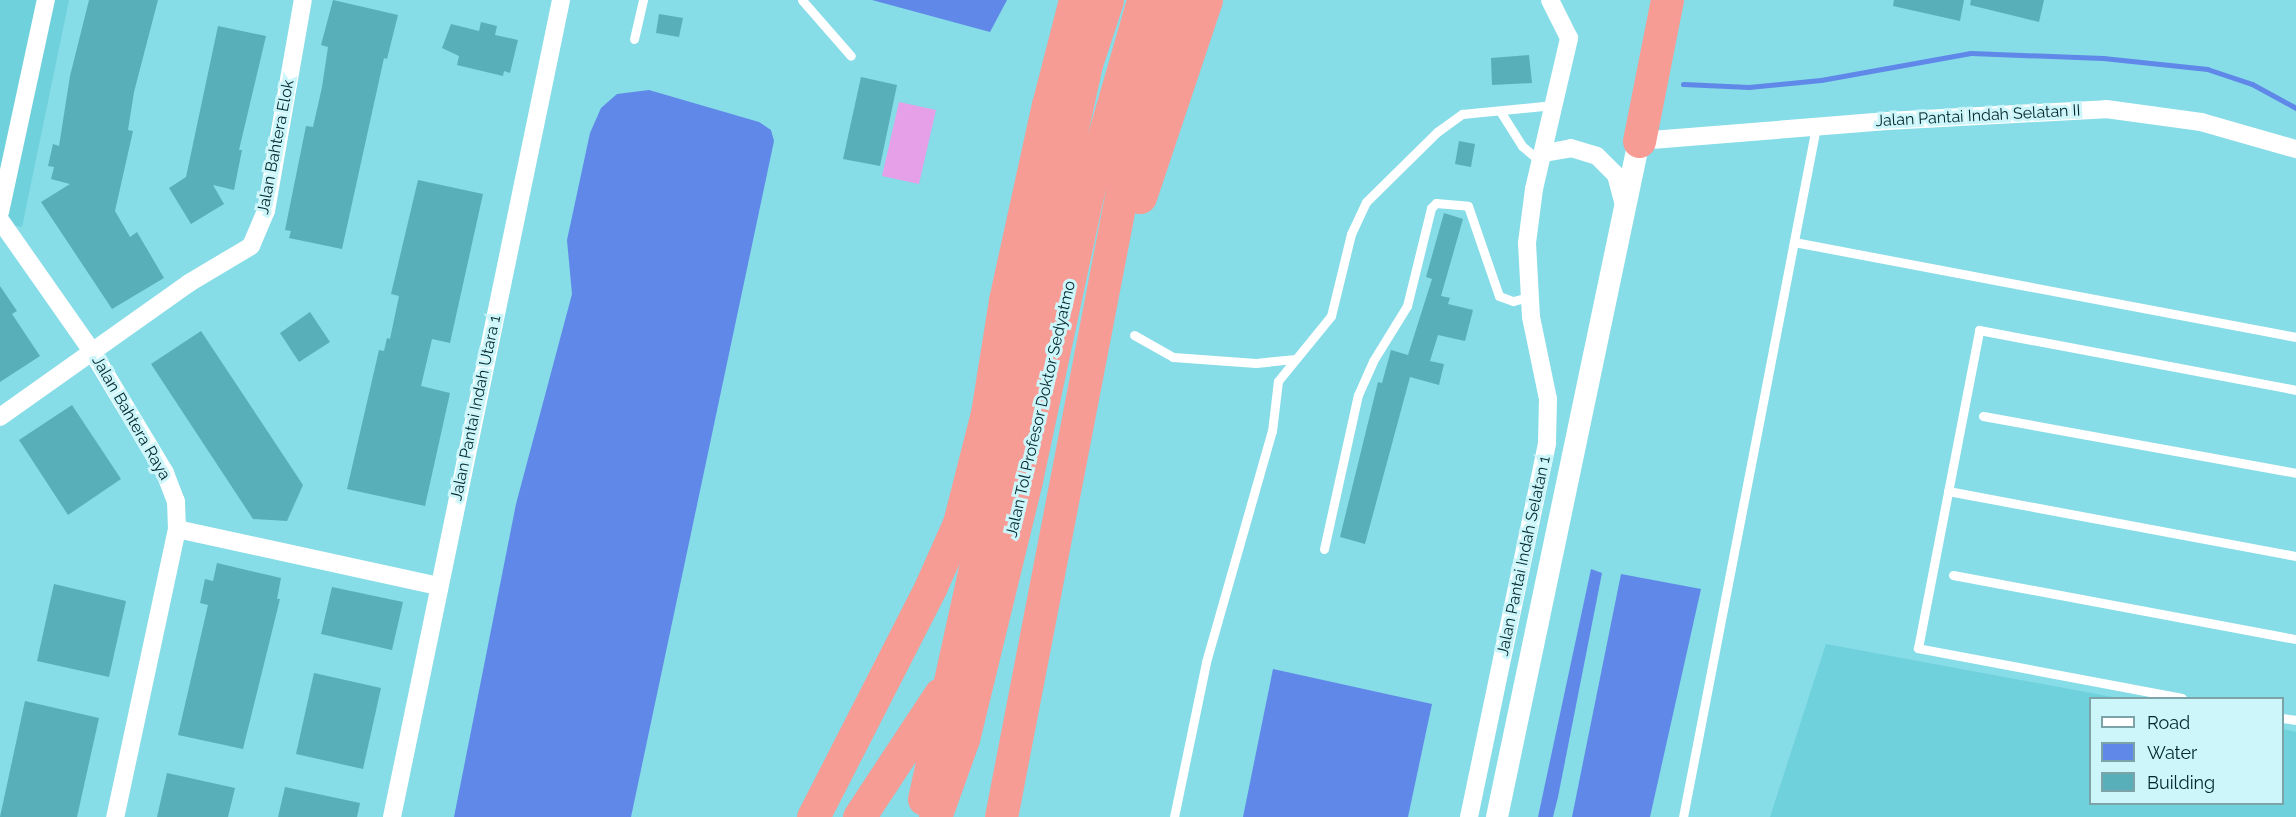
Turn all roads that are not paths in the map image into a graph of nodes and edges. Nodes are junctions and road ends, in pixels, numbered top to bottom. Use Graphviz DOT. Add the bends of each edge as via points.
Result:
graph roads {
  1 [pos="46,0"];
  2 [pos="303,0"];
  3 [pos="561,0"];
  4 [pos="643,0"];
  5 [pos="802,0"];
  6 [pos="1075,0"];
  7 [pos="1107,0"];
  8 [pos="1143,0"];
  9 [pos="1174,0"];
  10 [pos="1206,0"];
  11 [pos="1550,0"];
  12 [pos="1667,0"];
  13 [pos="1177,37"];
  14 [pos="634,39"];
  15 [pos="850,56"];
  16 [pos="1554,105"];
  17 [pos="1500,111"];
  18 [pos="1816,127"];
  19 [pos="1648,140"];
  20 [pos="2296,149"];
  21 [pos="1542,158"];
  22 [pos="1623,202"];
  23 [pos="0,212"];
  24 [pos="0,220"];
  25 [pos="1794,242"];
  26 [pos="1529,297"];
  27 [pos="1134,335"];
  28 [pos="2296,338"];
  29 [pos="93,353"];
  30 [pos="1293,359"];
  31 [pos="2296,390"];
  32 [pos="1983,416"];
  33 [pos="0,417"];
  34 [pos="2296,473"];
  35 [pos="1948,491"];
  36 [pos="177,529"];
  37 [pos="1324,549"];
  38 [pos="2296,556"];
  39 [pos="1953,575"];
  40 [pos="440,586"];
  41 [pos="2296,639"];
  42 [pos="951,677"];
  43 [pos="2172,697"];
  44 [pos="115,817"];
  45 [pos="392,817"];
  46 [pos="813,817"];
  47 [pos="859,817"];
  48 [pos="921,817"];
  49 [pos="935,817"];
  50 [pos="1001,817"];
  51 [pos="1174,817"];
  52 [pos="1469,817"];
  53 [pos="1497,817"];
  54 [pos="1683,817"];
  1 -- 23 [label="street"];
  2 -- 29 [label="street, Jalan Bahtera Elok" via="259,233 251,246 189,283"];
  3 -- 40 [label="street, Jalan Pantai Indah Utara 1"];
  4 -- 14 [label="lane"];
  5 -- 15 [label="lane"];
  6 -- 46 [label="highway" via="1043,128 1005,300 987,413 959,523 927,596"];
  7 -- 42 [label="highway, Jalan Tol Profesor Doktor Sedyatmo" via="1086,64"];
  8 -- 49 [label="highway, Jalan Tol Profesor Doktor Sedyatmo" via="1088,191 1026,480 966,728"];
  9 -- 13 [label="highway"];
  10 -- 13 [label="highway"];
  11 -- 16 [label="street" via="1569,38"];
  12 -- 19 [label="highway"];
  13 -- 50 [label="highway" via="1136,210 1110,258"];
  16 -- 17 [label="lane"];
  16 -- 21 [label="street"];
  17 -- 21 [label="lane" via="1522,146"];
  17 -- 30 [label="lane" via="1462,114 1437,132 1366,202 1351,234 1331,316 1317,337"];
  18 -- 19 [label="street, Jalan Pantai Indah Selatan II"];
  18 -- 20 [label="street, Jalan Pantai Indah Selatan II" via="2106,109 2201,122"];
  18 -- 25 [label="lane"];
  19 -- 22 [label="street, Jalan Pantai Indah Selatan 1"];
  21 -- 22 [label="street, Jalan Pantai Indah Selatan 1" via="1571,148 1597,156 1616,176"];
  21 -- 26 [label="street, Jalan Pantai Indah Selatan 1" via="1528,229"];
  22 -- 53 [label="street, Jalan Pantai Indah Selatan 1"];
  24 -- 29 [label="street, Jalan Bahtera Raya"];
  25 -- 28 [label="lane"];
  25 -- 54 [label="lane"];
  26 -- 37 [label="lane" via="1513,301 1499,296 1468,206 1436,203 1431,208 1407,306 1373,361 1358,395"];
  26 -- 52 [label="street, Jalan Pantai Indah Selatan 1" via="1548,399 1547,443"];
  27 -- 30 [label="lane" via="1173,357 1256,363"];
  29 -- 33 [label="street, Jalan Bahtera Elok"];
  29 -- 36 [label="street, Jalan Bahtera Raya" via="165,473 176,501"];
  30 -- 51 [label="lane" via="1278,381 1272,431 1206,662"];
  31 -- 35 [label="lane" via="1979,330"];
  32 -- 34 [label="lane"];
  35 -- 38 [label="lane"];
  35 -- 43 [label="lane" via="1917,648"];
  36 -- 40 [label="street"];
  36 -- 44 [label="street, Jalan Bahtera Raya"];
  39 -- 41 [label="lane"];
  40 -- 45 [label="street, Jalan Pantai Indah Utara 1"];
  42 -- 47 [label="highway, Jalan Tol Profesor Doktor Sedyatmo"];
  42 -- 48 [label="highway, Jalan Tol Profesor Doktor Sedyatmo"];
}
